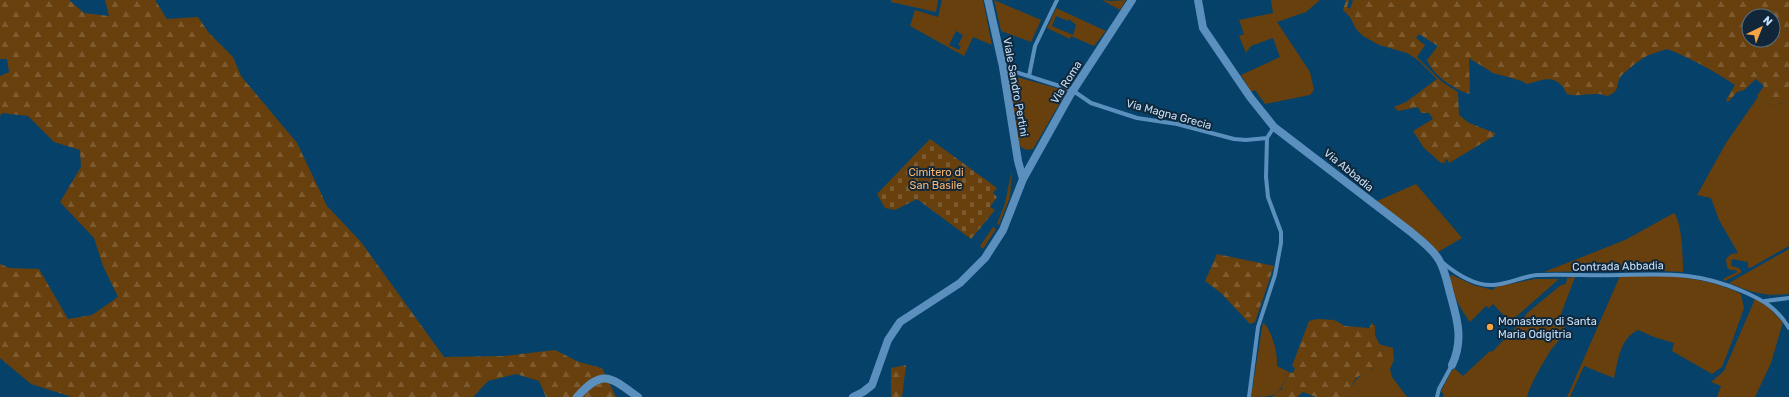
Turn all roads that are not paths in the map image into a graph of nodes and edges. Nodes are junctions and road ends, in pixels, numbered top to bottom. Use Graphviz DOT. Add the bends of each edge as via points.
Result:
graph roads {
  1 [pos="988,0"];
  2 [pos="1057,0"];
  3 [pos="1132,0"];
  4 [pos="1198,0"];
  5 [pos="1003,68"];
  6 [pos="1029,76"];
  7 [pos="1072,90"];
  8 [pos="1274,128"];
  9 [pos="1267,138"];
  10 [pos="1023,179"];
  11 [pos="1439,259"];
  12 [pos="1789,298"];
  13 [pos="1765,301"];
  14 [pos="1789,328"];
  15 [pos="1452,365"];
  16 [pos="577,397"];
  17 [pos="638,397"];
  18 [pos="853,397"];
  19 [pos="1249,397"];
  20 [pos="1437,397"];
  1 -- 5 [label="street, Viale Sandro Pertini"];
  2 -- 6 [label="street" via="1035,46"];
  3 -- 7 [label="street, Via Roma"];
  4 -- 8 [label="street, Via Abbadia" via="1203,28"];
  5 -- 6 [label="street, Via Magna Grecia"];
  5 -- 10 [label="street, Viale Sandro Pertini"];
  6 -- 7 [label="street, Via Magna Grecia"];
  7 -- 9 [label="street, Via Magna Grecia" via="1091,103 1137,118 1177,124 1234,139"];
  7 -- 10 [label="street, Via Roma"];
  8 -- 9 [label="street"];
  8 -- 11 [label="street, Via Abbadia" via="1411,232"];
  9 -- 19 [label="street" via="1268,197 1281,237 1275,275 1258,327"];
  10 -- 18 [label="street, Via Roma" via="1003,230 985,258 960,282 900,322 888,340 872,385"];
  11 -- 13 [label="street, Contrada Abbadia" via="1458,274 1480,284 1494,285 1539,275 1686,275 1712,280"];
  11 -- 15 [label="street, Via Abbadia" via="1458,324 1459,344"];
  12 -- 13 [label="street"];
  13 -- 14 [label="street, Contrada Abbadia" via="1776,309"];
  15 -- 20 [label="street"];
  16 -- 17 [label="street" via="597,378 614,380"];
}
